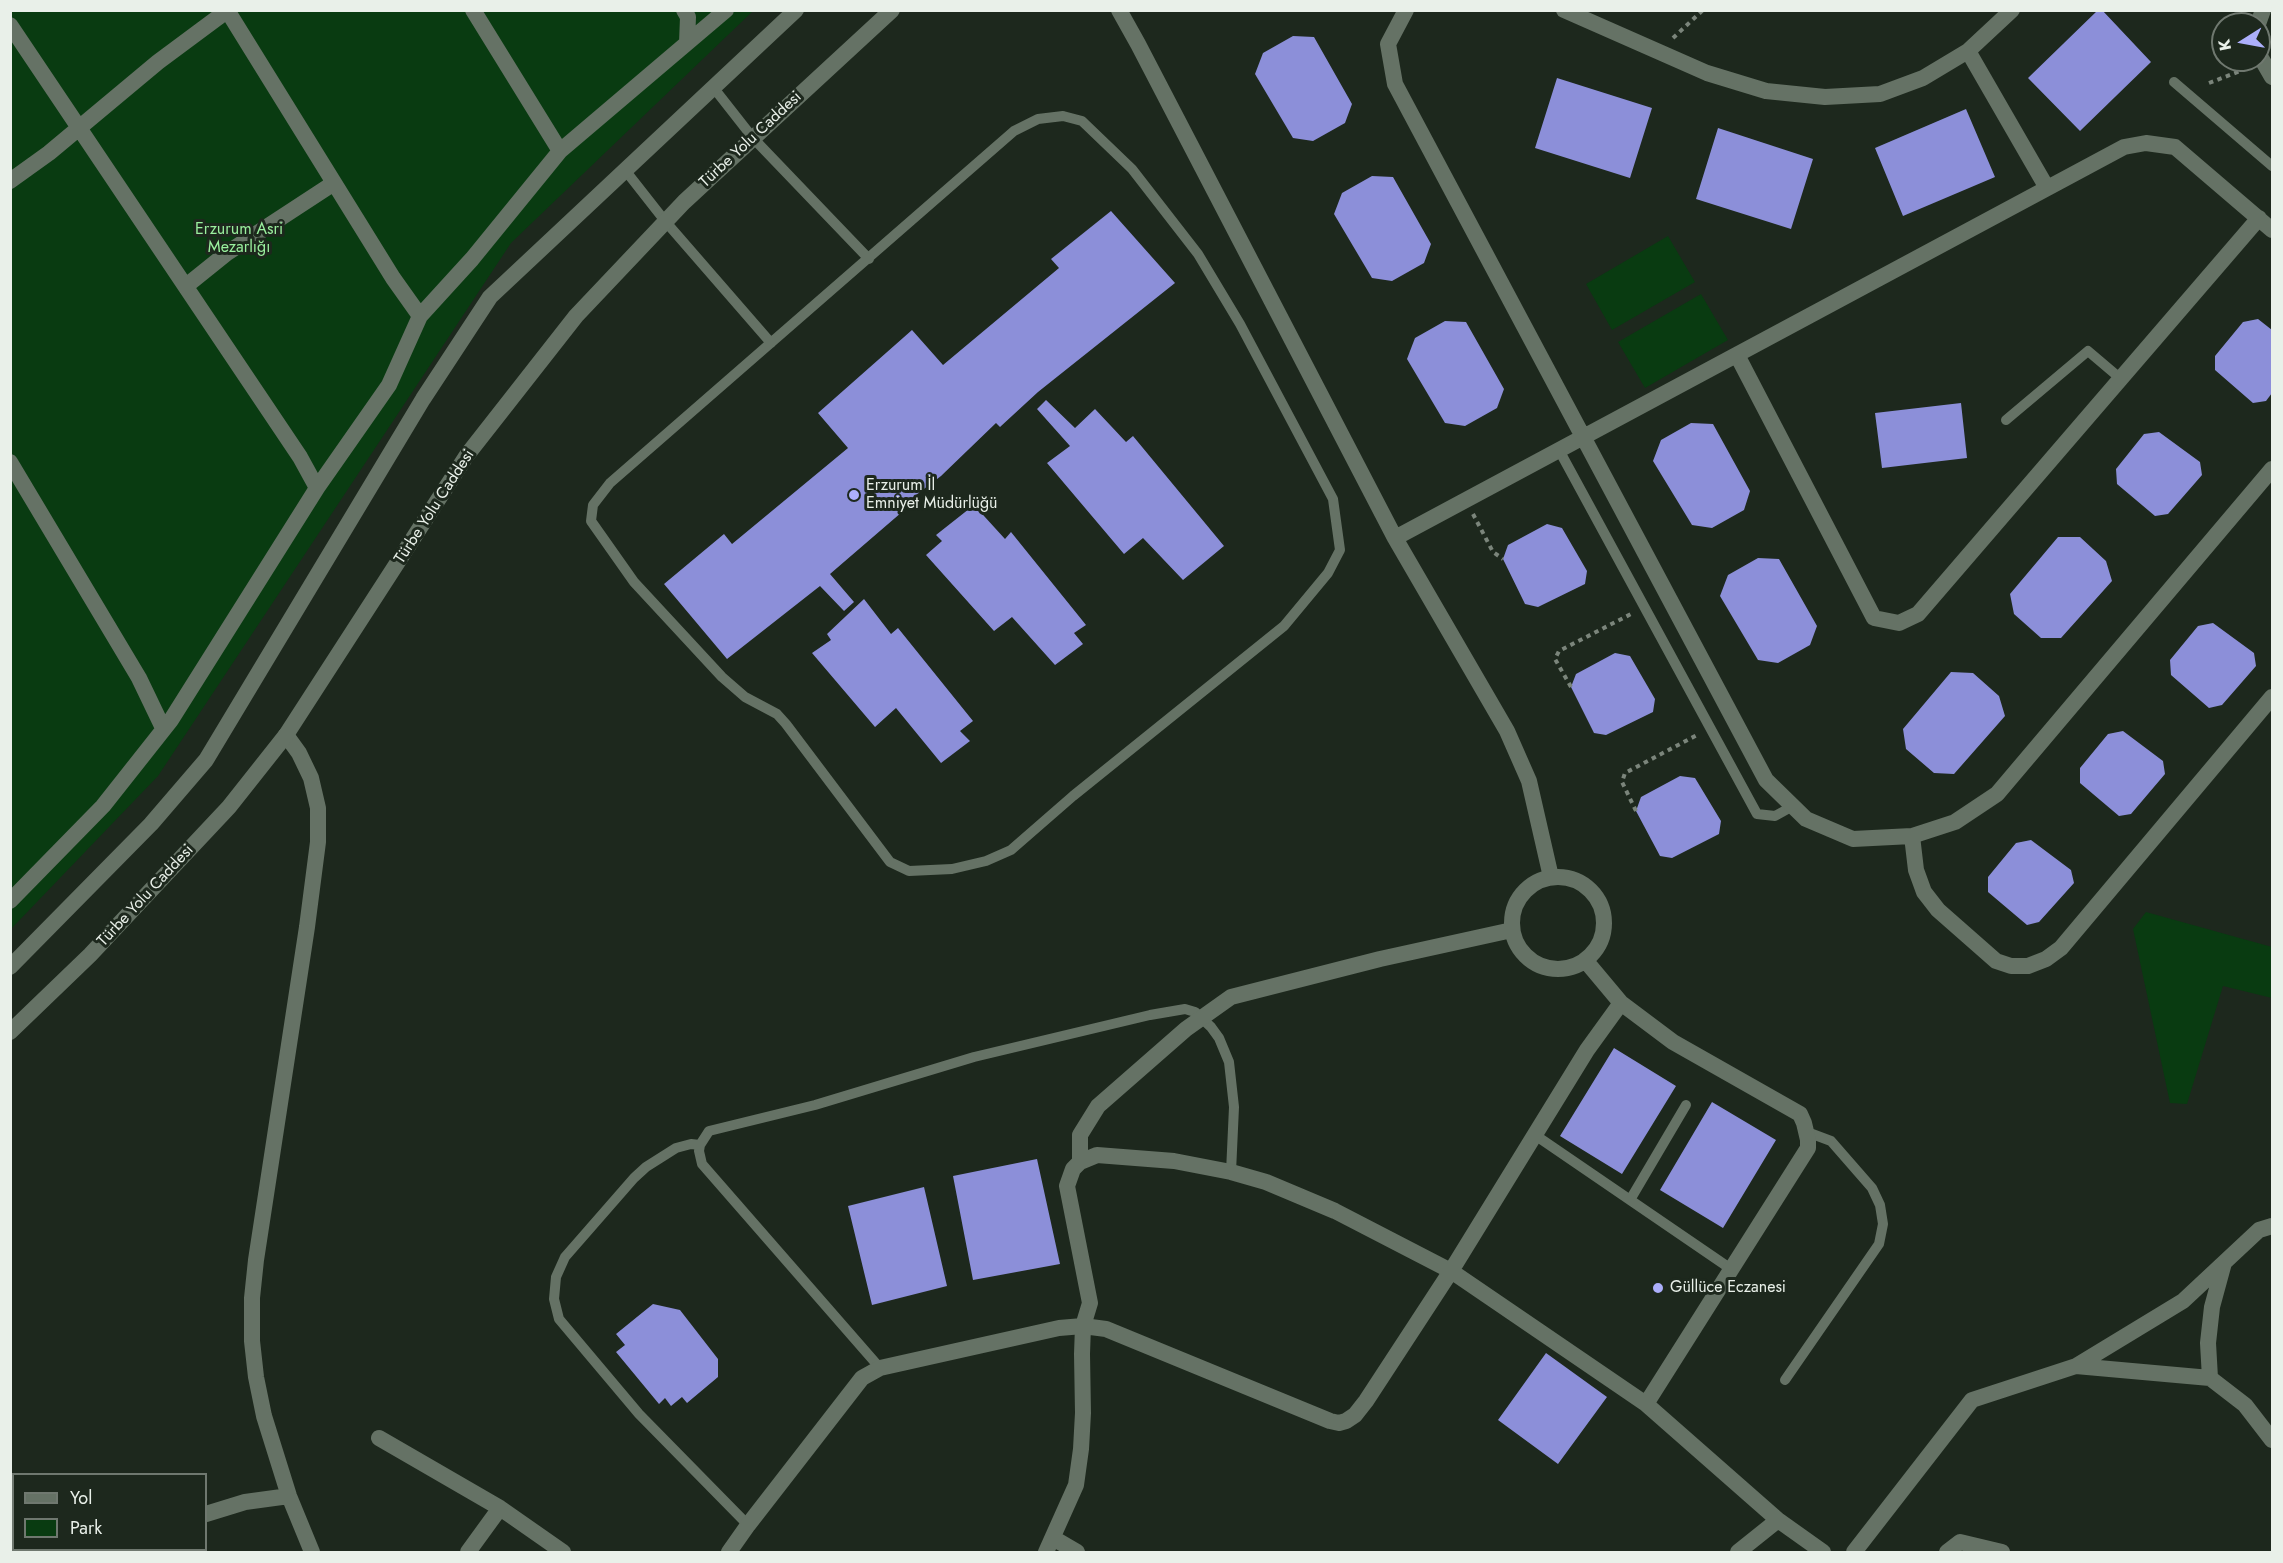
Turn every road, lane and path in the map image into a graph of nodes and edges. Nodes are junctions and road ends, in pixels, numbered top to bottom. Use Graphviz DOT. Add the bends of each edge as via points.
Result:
graph roads {
  1 [pos="473,10"];
  2 [pos="684,10"];
  3 [pos="726,10"];
  4 [pos="796,10"];
  5 [pos="892,10"];
  6 [pos="1119,10"];
  7 [pos="1406,10"];
  8 [pos="1564,10"];
  9 [pos="1703,10"];
  10 [pos="2012,10"];
  11 [pos="227,11"];
  12 [pos="10,25"];
  13 [pos="687,43"];
  14 [pos="1968,51"];
  15 [pos="1657,52"];
  16 [pos="2231,72"];
  17 [pos="2174,82"];
  18 [pos="2209,83"];
  19 [pos="713,87"];
  20 [pos="77,127"];
  21 [pos="753,138"];
  22 [pos="560,151"];
  23 [pos="2272,166"];
  24 [pos="625,170"];
  25 [pos="10,181"];
  26 [pos="334,183"];
  27 [pos="2047,188"];
  28 [pos="2259,218"];
  29 [pos="665,221"];
  30 [pos="2272,230"];
  31 [pos="869,259"];
  32 [pos="186,286"];
  33 [pos="420,316"];
  34 [pos="771,344"];
  35 [pos="1737,355"];
  36 [pos="2121,379"];
  37 [pos="2006,420"];
  38 [pos="1584,437"];
  39 [pos="1559,450"];
  40 [pos="10,462"];
  41 [pos="2272,470"];
  42 [pos="317,488"];
  43 [pos="1466,500"];
  44 [pos="1395,538"];
  45 [pos="1503,559"];
  46 [pos="1645,607"];
  47 [pos="1570,687"];
  48 [pos="2272,697"];
  49 [pos="163,728"];
  50 [pos="1710,728"];
  51 [pos="286,735"];
  52 [pos="1793,806"];
  53 [pos="1636,811"];
  54 [pos="1912,836"];
  55 [pos="1551,877"];
  56 [pos="10,901"];
  57 [pos="1512,930"];
  58 [pos="1586,960"];
  59 [pos="10,967"];
  60 [pos="1621,1003"];
  61 [pos="1202,1017"];
  62 [pos="10,1032"];
  63 [pos="1686,1105"];
  64 [pos="1807,1132"];
  65 [pos="1535,1135"];
  66 [pos="700,1144"];
  67 [pos="1080,1162"];
  68 [pos="1231,1172"];
  69 [pos="1630,1200"];
  70 [pos="2272,1226"];
  71 [pos="2224,1263"];
  72 [pos="1731,1269"];
  73 [pos="1451,1271"];
  74 [pos="1083,1326"];
  75 [pos="2076,1366"];
  76 [pos="880,1368"];
  77 [pos="2210,1378"];
  78 [pos="1785,1380"];
  79 [pos="1646,1404"];
  80 [pos="379,1438"];
  81 [pos="2272,1440"];
  82 [pos="289,1496"];
  83 [pos="500,1508"];
  84 [pos="207,1514"];
  85 [pos="1778,1520"];
  86 [pos="748,1525"];
  87 [pos="1049,1545"];
  88 [pos="312,1552"];
  89 [pos="468,1552"];
  90 [pos="563,1552"];
  91 [pos="729,1552"];
  92 [pos="1077,1552"];
  93 [pos="1738,1552"];
  94 [pos="1823,1552"];
  95 [pos="1854,1552"];
  96 [pos="1947,1552"];
  97 [pos="2002,1552"];
  1 -- 22 [label="street"];
  2 -- 13 [label="street" via="688,17"];
  3 -- 13 [label="street"];
  4 -- 19 [label="street"];
  5 -- 21 [label="street, Türbe Yolu Caddesi"];
  6 -- 44 [label="street"];
  7 -- 38 [label="street" via="1388,44 1395,84"];
  8 -- 15 [label="street"];
  9 -- 15 [label="path"];
  10 -- 14 [label="street"];
  11 -- 20 [label="street"];
  11 -- 26 [label="street"];
  12 -- 20 [label="street"];
  13 -- 22 [label="street"];
  14 -- 15 [label="street" via="1923,78 1880,94 1825,98 1766,91"];
  14 -- 27 [label="street"];
  16 -- 18 [label="path"];
  17 -- 23 [label="lane"];
  19 -- 21 [label="lane"];
  19 -- 24 [label="street"];
  20 -- 25 [label="street"];
  20 -- 32 [label="street"];
  21 -- 29 [label="street, Türbe Yolu Caddesi"];
  21 -- 31 [label="lane"];
  22 -- 33 [label="street"];
  24 -- 29 [label="lane"];
  24 -- 59 [label="street" via="490,297 423,399 206,760 151,824"];
  26 -- 32 [label="street" via="227,253"];
  26 -- 33 [label="street"];
  27 -- 28 [label="street" via="2124,147 2146,143 2175,147"];
  27 -- 35 [label="street"];
  28 -- 30 [label="street"];
  28 -- 36 [label="street"];
  29 -- 34 [label="lane"];
  29 -- 51 [label="street, Türbe Yolu Caddesi" via="576,316 467,455"];
  31 -- 34 [label="lane"];
  31 -- 34 [label="lane" via="1014,131 1038,119 1063,116 1082,121 1132,169 1198,254 1240,324 1333,499 1340,550 1328,573 1284,626 1011,850 952,869 909,871 891,862 786,724 722,677 634,582 591,521 593,505 610,483"];
  32 -- 42 [label="street"];
  33 -- 42 [label="street" via="389,385"];
  35 -- 36 [label="street" via="1874,618 1899,623 1918,614"];
  35 -- 38 [label="street"];
  36 -- 37 [label="lane" via="2088,351"];
  38 -- 39 [label="street"];
  38 -- 52 [label="street" via="1767,780"];
  39 -- 43 [label="street"];
  39 -- 46 [label="lane"];
  40 -- 49 [label="street" via="139,678"];
  41 -- 54 [label="street" via="1996,794 1955,822"];
  42 -- 49 [label="street"];
  43 -- 44 [label="street"];
  43 -- 45 [label="path" via="1493,552"];
  44 -- 55 [label="street" via="1507,731 1529,781"];
  46 -- 47 [label="path" via="1559,651 1555,659"];
  46 -- 50 [label="lane"];
  48 -- 54 [label="street" via="2061,948 2028,966 1996,961 1938,910 1924,892 1916,870"];
  49 -- 56 [label="street" via="103,806"];
  50 -- 52 [label="lane" via="1757,814 1775,816"];
  50 -- 53 [label="path" via="1625,773 1622,782"];
  51 -- 62 [label="street, Türbe Yolu Caddesi" via="230,807 90,955"];
  51 -- 82 [label="street" via="311,778 318,808 318,842 256,1260 252,1341 264,1416"];
  52 -- 54 [label="street" via="1806,819 1853,839"];
  55 -- 57 [label="street" via="1537,882 1516,903"];
  55 -- 58 [label="street" via="1580,883 1600,905 1602,934"];
  57 -- 58 [label="street" via="1523,953 1544,967 1572,967"];
  57 -- 61 [label="street" via="1231,997"];
  58 -- 60 [label="street"];
  60 -- 64 [label="street" via="1673,1042 1800,1114"];
  60 -- 65 [label="street"];
  61 -- 66 [label="lane" via="1185,1009 1150,1015 974,1057 814,1105 709,1131"];
  61 -- 67 [label="street" via="1098,1106 1080,1135"];
  61 -- 68 [label="lane" via="1219,1038 1231,1074"];
  63 -- 69 [label="lane"];
  64 -- 72 [label="street" via="1808,1148"];
  64 -- 78 [label="lane" via="1831,1141 1872,1188 1883,1224 1879,1244"];
  65 -- 69 [label="lane"];
  65 -- 73 [label="street"];
  66 -- 76 [label="lane" via="702,1164"];
  66 -- 86 [label="lane" via="676,1148 628,1184 565,1257 556,1277 554,1299 559,1319 632,1405"];
  67 -- 68 [label="street" via="1097,1155 1129,1156"];
  67 -- 74 [label="street" via="1073,1168 1068,1186 1090,1303"];
  68 -- 73 [label="street" via="1335,1211"];
  69 -- 72 [label="lane"];
  70 -- 71 [label="street" via="2259,1230"];
  71 -- 75 [label="street" via="2183,1301"];
  71 -- 77 [label="street" via="2212,1307"];
  72 -- 79 [label="street"];
  73 -- 74 [label="street" via="1366,1401 1355,1415 1339,1423 1106,1329"];
  73 -- 79 [label="street"];
  74 -- 76 [label="street"];
  74 -- 87 [label="street" via="1081,1449 1076,1485"];
  75 -- 77 [label="street"];
  75 -- 95 [label="street" via="1972,1400"];
  76 -- 86 [label="street" via="862,1378"];
  77 -- 81 [label="street" via="2246,1405"];
  79 -- 85 [label="street"];
  80 -- 83 [label="street"];
  82 -- 84 [label="street" via="245,1502"];
  82 -- 88 [label="street"];
  83 -- 89 [label="street"];
  83 -- 90 [label="street"];
  85 -- 93 [label="street"];
  85 -- 94 [label="street"];
  86 -- 91 [label="street"];
  87 -- 92 [label="street"];
  96 -- 97 [label="street" via="1960,1542"];
}
